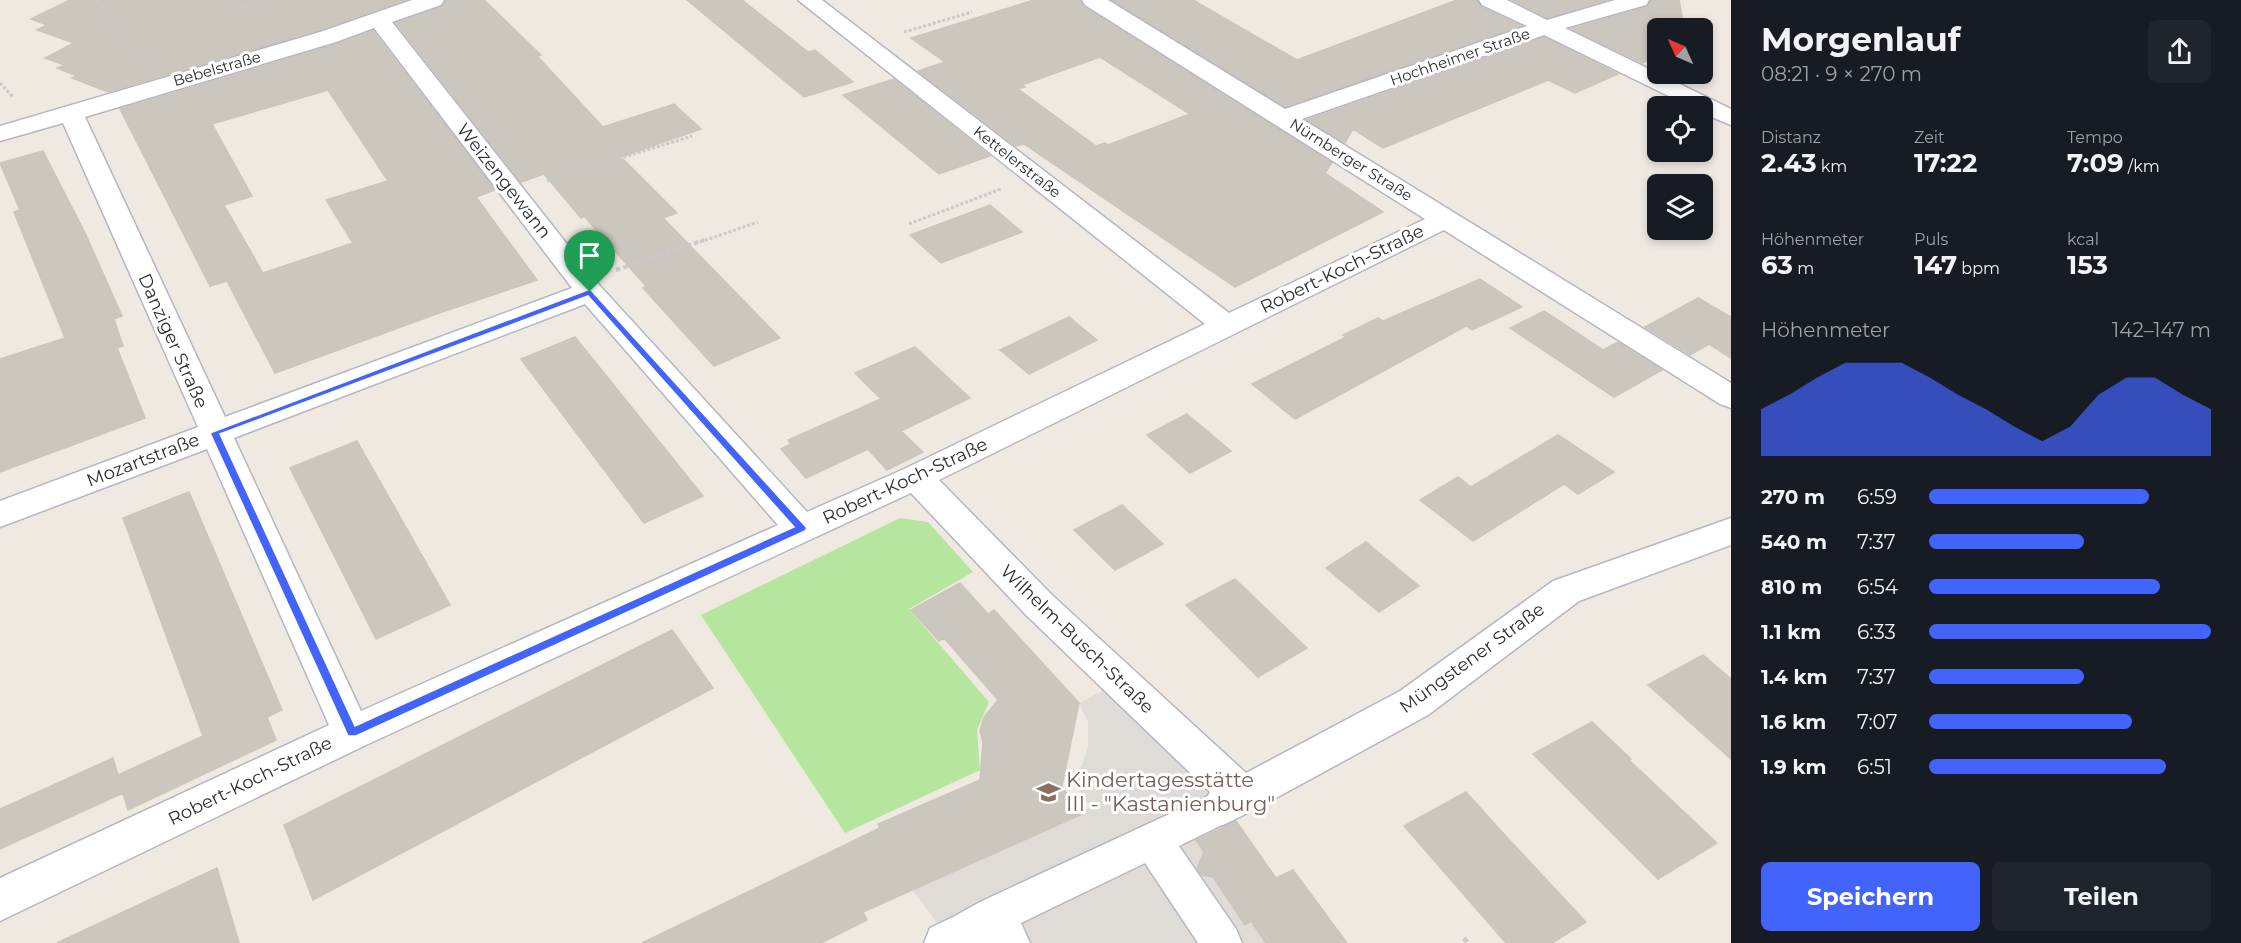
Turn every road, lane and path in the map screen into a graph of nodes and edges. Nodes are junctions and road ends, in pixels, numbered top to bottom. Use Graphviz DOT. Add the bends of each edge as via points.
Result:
graph roads {
  1 [pos="96,0"];
  2 [pos="230,0"];
  3 [pos="433,0"];
  4 [pos="809,0"];
  5 [pos="1093,0"];
  6 [pos="1490,0"];
  7 [pos="1638,0"];
  8 [pos="972,12"];
  9 [pos="268,16"];
  10 [pos="378,19"];
  11 [pos="1546,27"];
  12 [pos="866,44"];
  13 [pos="141,52"];
  14 [pos="0,83"];
  15 [pos="8,94"];
  16 [pos="71,113"];
  17 [pos="1283,118"];
  18 [pos="1731,118"];
  19 [pos="0,134"];
  20 [pos="692,136"];
  21 [pos="1035,176"];
  22 [pos="512,192"];
  23 [pos="1446,219"];
  24 [pos="758,222"];
  25 [pos="909,224"];
  26 [pos="586,287"];
  27 [pos="1225,325"];
  28 [pos="1731,397"];
  29 [pos="215,433"];
  30 [pos="916,477"];
  31 [pos="0,514"];
  32 [pos="801,528"];
  33 [pos="1731,531"];
  34 [pos="352,733"];
  35 [pos="1232,801"];
  36 [pos="1152,840"];
  37 [pos="0,900"];
  38 [pos="1002,929"];
  39 [pos="948,942"];
  40 [pos="1222,943"];
  1 -- 13 [label="path" via="105,9 120,43"];
  2 -- 9 [label="path"];
  3 -- 10 [label="street, Bebelstraße"];
  4 -- 12 [label="street, Kettelerstraße"];
  5 -- 17 [label="street, Nürnberger Straße"];
  6 -- 11 [label="street"];
  7 -- 11 [label="street, Hochheimer Straße"];
  8 -- 12 [label="path"];
  10 -- 16 [label="street, Bebelstraße"];
  10 -- 22 [label="street, Weizengewann"];
  11 -- 17 [label="street, Hochheimer Straße"];
  11 -- 18 [label="street"];
  12 -- 21 [label="street, Kettelerstraße"];
  14 -- 15 [label="path"];
  16 -- 19 [label="street, Bebelstraße"];
  16 -- 29 [label="street, Danziger Straße"];
  17 -- 23 [label="street, Nürnberger Straße"];
  20 -- 22 [label="path"];
  21 -- 25 [label="path"];
  21 -- 27 [label="street, Kettelerstraße"];
  22 -- 26 [label="street, Weizengewann"];
  23 -- 27 [label="street, Robert-Koch-Straße"];
  23 -- 28 [label="street, Nürnberger Straße"];
  24 -- 26 [label="path"];
  26 -- 29 [label="street, Mozartstraße"];
  26 -- 32 [label="street, Weizengewann"];
  27 -- 30 [label="street, Robert-Koch-Straße"];
  29 -- 31 [label="street, Mozartstraße"];
  29 -- 34 [label="street, Danziger Straße"];
  30 -- 32 [label="street, Robert-Koch-Straße"];
  30 -- 35 [label="street, Wilhelm-Busch-Straße"];
  32 -- 34 [label="street, Robert-Koch-Straße"];
  33 -- 35 [label="street, Müngstener Straße" via="1566,591 1414,703"];
  34 -- 37 [label="street, Robert-Koch-Straße"];
  35 -- 36 [label="street"];
  36 -- 38 [label="street"];
  36 -- 40 [label="street"];
  38 -- 39 [label="street"];
}
